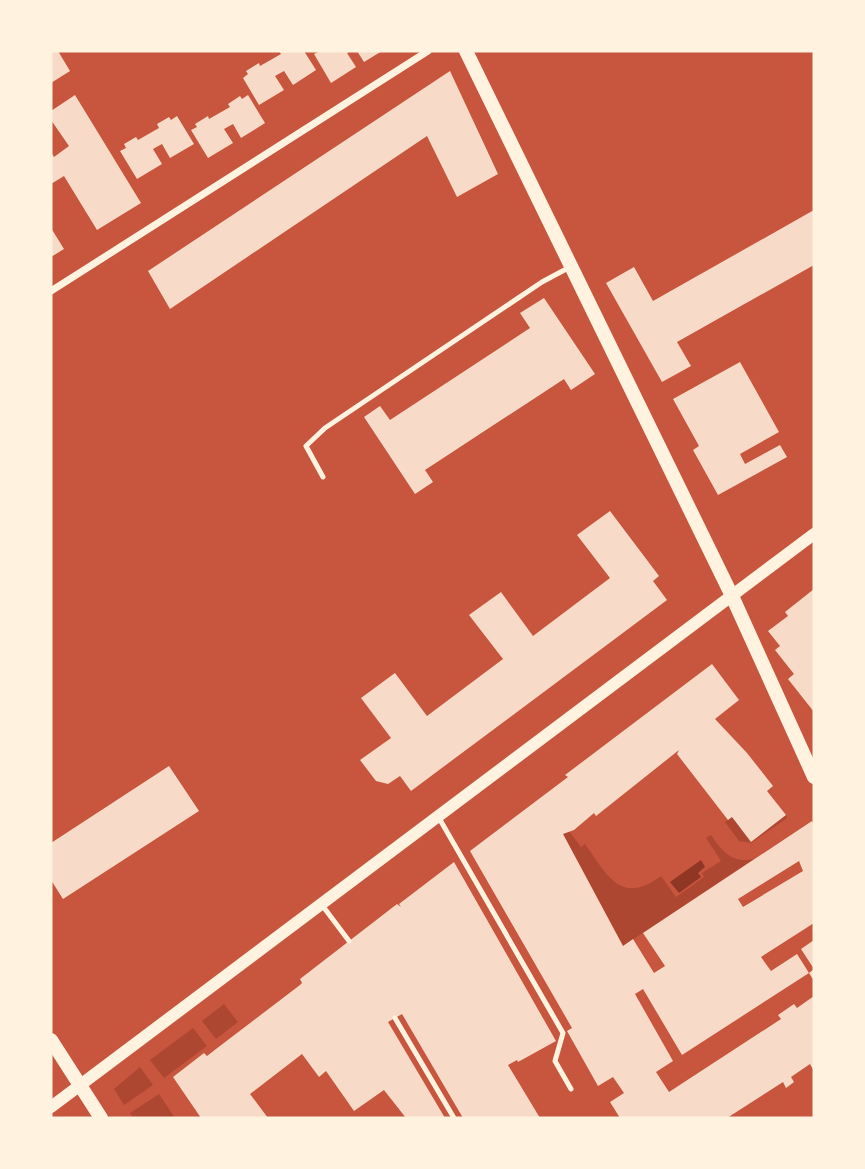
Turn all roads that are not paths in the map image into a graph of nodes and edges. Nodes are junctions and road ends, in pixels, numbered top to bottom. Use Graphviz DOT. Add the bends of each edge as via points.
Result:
graph roads {
  1 [pos="428,51"];
  2 [pos="466,51"];
  3 [pos="570,267"];
  4 [pos="51,291"];
  5 [pos="323,477"];
  6 [pos="814,534"];
  7 [pos="732,596"];
  8 [pos="814,777"];
  9 [pos="439,818"];
  10 [pos="322,905"];
  11 [pos="349,941"];
  12 [pos="395,1018"];
  13 [pos="51,1040"];
  14 [pos="79,1086"];
  15 [pos="571,1089"];
  16 [pos="51,1107"];
  17 [pos="101,1118"];
  18 [pos="454,1118"];
  1 -- 4 [label="street"];
  2 -- 3 [label="main road"];
  3 -- 5 [label="lane" via="325,428 306,446"];
  3 -- 7 [label="main road"];
  6 -- 7 [label="street"];
  7 -- 8 [label="main road"];
  7 -- 9 [label="street"];
  9 -- 10 [label="street"];
  9 -- 15 [label="lane" via="563,1033 555,1061"];
  10 -- 11 [label="lane"];
  10 -- 14 [label="street"];
  12 -- 18 [label="lane"];
  13 -- 14 [label="main road"];
  14 -- 16 [label="street"];
  14 -- 17 [label="main road"];
}
